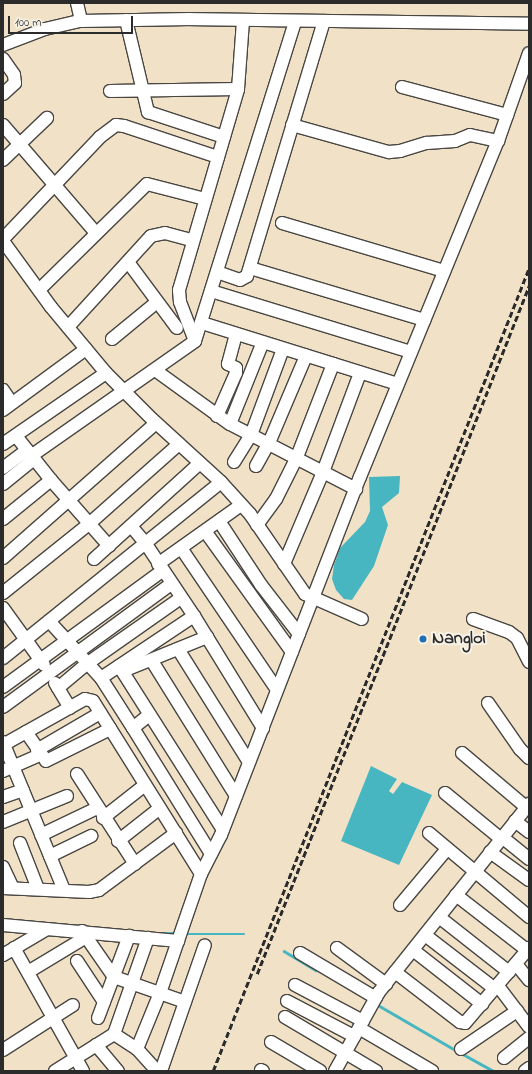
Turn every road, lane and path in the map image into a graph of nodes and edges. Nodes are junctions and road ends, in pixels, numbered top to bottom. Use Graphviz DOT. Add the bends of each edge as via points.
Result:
graph roads {
  1 [pos="77,3"];
  2 [pos="126,20"];
  3 [pos="81,21"];
  4 [pos="243,21"];
  5 [pos="324,21"];
  6 [pos="295,22"];
  7 [pos="529,24"];
  8 [pos="3,45"];
  9 [pos="529,53"];
  10 [pos="3,59"];
  11 [pos="402,86"];
  12 [pos="238,89"];
  13 [pos="143,90"];
  14 [pos="110,91"];
  15 [pos="3,94"];
  16 [pos="507,115"];
  17 [pos="47,118"];
  18 [pos="3,125"];
  19 [pos="292,125"];
  20 [pos="224,137"];
  21 [pos="498,141"];
  22 [pos="19,145"];
  23 [pos="218,157"];
  24 [pos="3,160"];
  25 [pos="56,186"];
  26 [pos="205,199"];
  27 [pos="282,223"];
  28 [pos="96,233"];
  29 [pos="3,240"];
  30 [pos="192,240"];
  31 [pos="128,262"];
  32 [pos="250,268"];
  33 [pos="444,270"];
  34 [pos="217,272"];
  35 [pos="39,290"];
  36 [pos="210,291"];
  37 [pos="157,302"];
  38 [pos="424,320"];
  39 [pos="202,323"];
  40 [pos="68,327"];
  41 [pos="177,328"];
  42 [pos="236,334"];
  43 [pos="112,339"];
  44 [pos="195,341"];
  45 [pos="263,342"];
  46 [pos="86,349"];
  47 [pos="283,349"];
  48 [pos="411,352"];
  49 [pos="306,356"];
  50 [pos="333,364"];
  51 [pos="155,370"];
  52 [pos="106,372"];
  53 [pos="360,373"];
  54 [pos="398,384"];
  55 [pos="3,390"];
  56 [pos="124,391"];
  57 [pos="7,406"];
  58 [pos="217,416"];
  59 [pos="156,423"];
  60 [pos="230,424"];
  61 [pos="251,435"];
  62 [pos="16,436"];
  63 [pos="270,443"];
  64 [pos="3,444"];
  65 [pos="179,444"];
  66 [pos="31,455"];
  67 [pos="297,457"];
  68 [pos="234,462"];
  69 [pos="200,463"];
  70 [pos="256,466"];
  71 [pos="3,468"];
  72 [pos="323,472"];
  73 [pos="51,480"];
  74 [pos="221,482"];
  75 [pos="3,484"];
  76 [pos="356,489"];
  77 [pos="68,502"];
  78 [pos="242,505"];
  79 [pos="3,519"];
  80 [pos="219,521"];
  81 [pos="90,523"];
  82 [pos="257,525"];
  83 [pos="130,526"];
  84 [pos="205,531"];
  85 [pos="146,544"];
  86 [pos="109,546"];
  87 [pos="181,548"];
  88 [pos="3,558"];
  89 [pos="94,559"];
  90 [pos="284,564"];
  91 [pos="160,568"];
  92 [pos="171,584"];
  93 [pos="3,593"];
  94 [pos="313,597"];
  95 [pos="181,598"];
  96 [pos="3,608"];
  97 [pos="194,616"];
  98 [pos="362,619"];
  99 [pos="474,620"];
  100 [pos="49,621"];
  101 [pos="299,634"];
  102 [pos="207,637"];
  103 [pos="26,640"];
  104 [pos="66,640"];
  105 [pos="178,649"];
  106 [pos="292,652"];
  107 [pos="77,653"];
  108 [pos="3,658"];
  109 [pos="40,660"];
  110 [pos="152,661"];
  111 [pos="529,662"];
  112 [pos="88,664"];
  113 [pos="121,668"];
  114 [pos="49,673"];
  115 [pos="102,678"];
  116 [pos="3,687"];
  117 [pos="58,688"];
  118 [pos="277,690"];
  119 [pos="488,703"];
  120 [pos="3,707"];
  121 [pos="70,708"];
  122 [pos="100,713"];
  123 [pos="149,715"];
  124 [pos="132,728"];
  125 [pos="263,728"];
  126 [pos="110,729"];
  127 [pos="26,732"];
  128 [pos="3,744"];
  129 [pos="38,753"];
  130 [pos="462,753"];
  131 [pos="529,758"];
  132 [pos="249,762"];
  133 [pos="8,769"];
  134 [pos="77,774"];
  135 [pos="145,785"];
  136 [pos="22,790"];
  137 [pos="445,793"];
  138 [pos="67,796"];
  139 [pos="236,796"];
  140 [pos="3,797"];
  141 [pos="528,805"];
  142 [pos="160,808"];
  143 [pos="31,811"];
  144 [pos="100,813"];
  145 [pos="515,821"];
  146 [pos="3,822"];
  147 [pos="223,830"];
  148 [pos="529,832"];
  149 [pos="176,833"];
  150 [pos="429,833"];
  151 [pos="41,835"];
  152 [pos="91,836"];
  153 [pos="501,838"];
  154 [pos="118,841"];
  155 [pos="20,843"];
  156 [pos="447,849"];
  157 [pos="490,852"];
  158 [pos="212,854"];
  159 [pos="50,856"];
  160 [pos="529,859"];
  161 [pos="135,864"];
  162 [pos="3,867"];
  163 [pos="474,872"];
  164 [pos="201,874"];
  165 [pos="529,880"];
  166 [pos="8,888"];
  167 [pos="38,889"];
  168 [pos="64,890"];
  169 [pos="456,895"];
  170 [pos="400,905"];
  171 [pos="439,917"];
  172 [pos="529,917"];
  173 [pos="3,925"];
  174 [pos="47,929"];
  175 [pos="84,934"];
  176 [pos="425,935"];
  177 [pos="129,936"];
  178 [pos="180,936"];
  179 [pos="148,938"];
  180 [pos="205,945"];
  181 [pos="14,948"];
  182 [pos="336,948"];
  183 [pos="528,949"];
  184 [pos="413,950"];
  185 [pos="300,953"];
  186 [pos="3,955"];
  187 [pos="77,961"];
  188 [pos="512,968"];
  189 [pos="28,972"];
  190 [pos="395,972"];
  191 [pos="114,977"];
  192 [pos="529,980"];
  193 [pos="133,984"];
  194 [pos="386,984"];
  195 [pos="295,985"];
  196 [pos="496,987"];
  197 [pos="160,993"];
  198 [pos="376,998"];
  199 [pos="287,1001"];
  200 [pos="104,1002"];
  201 [pos="185,1002"];
  202 [pos="482,1004"];
  203 [pos="73,1005"];
  204 [pos="516,1011"];
  205 [pos="53,1017"];
  206 [pos="285,1017"];
  207 [pos="98,1018"];
  208 [pos="529,1027"];
  209 [pos="359,1028"];
  210 [pos="114,1034"];
  211 [pos="529,1038"];
  212 [pos="270,1042"];
  213 [pos="96,1045"];
  214 [pos="137,1049"];
  215 [pos="461,1049"];
  216 [pos="3,1050"];
  217 [pos="345,1053"];
  218 [pos="76,1058"];
  219 [pos="504,1058"];
  220 [pos="529,1068"];
  221 [pos="55,1071"];
  222 [pos="83,1071"];
  223 [pos="118,1071"];
  224 [pos="158,1071"];
  225 [pos="161,1071"];
  226 [pos="320,1071"];
  227 [pos="335,1071"];
  228 [pos="376,1071"];
  229 [pos="432,1071"];
  230 [pos="525,1071"];
  1 -- 3 [label="street"];
  2 -- 3 [label="street"];
  2 -- 4 [label="street"];
  2 -- 13 [label="street"];
  3 -- 8 [label="street" via="45,29"];
  4 -- 6 [label="street"];
  4 -- 12 [label="street"];
  5 -- 6 [label="street"];
  5 -- 7 [label="street"];
  5 -- 19 [label="street"];
  6 -- 34 [label="street"];
  9 -- 16 [label="street"];
  10 -- 15 [label="street" via="14,74 15,83"];
  11 -- 16 [label="street"];
  12 -- 13 [label="street"];
  12 -- 20 [label="street"];
  13 -- 14 [label="street"];
  13 -- 20 [label="street" via="148,112"];
  16 -- 21 [label="street"];
  17 -- 22 [label="street"];
  18 -- 22 [label="street"];
  19 -- 21 [label="street" via="389,152 427,143 451,141 470,134"];
  19 -- 32 [label="street"];
  20 -- 23 [label="street"];
  21 -- 33 [label="street"];
  22 -- 24 [label="street"];
  22 -- 25 [label="street"];
  23 -- 25 [label="street" via="124,126 116,126 100,137"];
  23 -- 26 [label="street"];
  25 -- 28 [label="street"];
  25 -- 29 [label="street"];
  26 -- 28 [label="street" via="147,184"];
  26 -- 30 [label="street"];
  27 -- 33 [label="street"];
  28 -- 35 [label="street"];
  29 -- 35 [label="street"];
  30 -- 31 [label="street" via="158,232 145,241"];
  30 -- 44 [label="street" via="178,296"];
  31 -- 37 [label="street"];
  31 -- 40 [label="street"];
  32 -- 34 [label="street" via="245,279"];
  32 -- 38 [label="street"];
  33 -- 38 [label="street"];
  34 -- 36 [label="street"];
  35 -- 40 [label="street"];
  36 -- 39 [label="street"];
  36 -- 48 [label="street"];
  37 -- 41 [label="street"];
  37 -- 43 [label="street"];
  38 -- 48 [label="street"];
  39 -- 42 [label="street"];
  39 -- 44 [label="street"];
  40 -- 46 [label="street"];
  42 -- 45 [label="street"];
  42 -- 58 [label="street" via="228,362 236,368 236,373"];
  44 -- 51 [label="street"];
  45 -- 47 [label="street"];
  45 -- 60 [label="street"];
  46 -- 52 [label="street"];
  46 -- 57 [label="street"];
  47 -- 49 [label="street"];
  47 -- 61 [label="street"];
  48 -- 54 [label="street"];
  49 -- 50 [label="street"];
  49 -- 63 [label="street"];
  50 -- 53 [label="street"];
  50 -- 67 [label="street"];
  51 -- 56 [label="street"];
  51 -- 58 [label="street"];
  52 -- 56 [label="street"];
  52 -- 62 [label="street"];
  53 -- 54 [label="street"];
  53 -- 72 [label="street"];
  54 -- 76 [label="street"];
  55 -- 57 [label="street"];
  56 -- 59 [label="street"];
  56 -- 66 [label="street"];
  58 -- 60 [label="street"];
  59 -- 65 [label="street"];
  59 -- 77 [label="street"];
  60 -- 61 [label="street"];
  61 -- 63 [label="street"];
  61 -- 68 [label="street"];
  62 -- 64 [label="street"];
  62 -- 66 [label="street"];
  63 -- 67 [label="street"];
  63 -- 70 [label="street"];
  65 -- 69 [label="street"];
  65 -- 81 [label="street"];
  66 -- 71 [label="street"];
  66 -- 73 [label="street"];
  66 -- 75 [label="street"];
  67 -- 72 [label="street"];
  67 -- 82 [label="street" via="276,499"];
  69 -- 74 [label="street"];
  69 -- 83 [label="street"];
  72 -- 76 [label="street"];
  72 -- 90 [label="street"];
  73 -- 77 [label="street"];
  73 -- 79 [label="street"];
  74 -- 78 [label="street"];
  74 -- 85 [label="street"];
  76 -- 94 [label="street"];
  77 -- 81 [label="street"];
  77 -- 88 [label="street"];
  78 -- 80 [label="street"];
  78 -- 82 [label="street"];
  80 -- 84 [label="street"];
  80 -- 101 [label="street" via="261,585"];
  81 -- 86 [label="street"];
  81 -- 93 [label="street"];
  82 -- 90 [label="street"];
  83 -- 85 [label="street"];
  83 -- 86 [label="street"];
  84 -- 87 [label="street"];
  84 -- 106 [label="street"];
  85 -- 91 [label="street"];
  85 -- 100 [label="street"];
  86 -- 89 [label="street"];
  87 -- 91 [label="street"];
  87 -- 118 [label="street"];
  90 -- 94 [label="street" via="301,589"];
  91 -- 92 [label="street"];
  91 -- 104 [label="street"];
  92 -- 95 [label="street"];
  92 -- 107 [label="street"];
  94 -- 98 [label="street"];
  94 -- 101 [label="street"];
  95 -- 97 [label="street"];
  95 -- 112 [label="street"];
  96 -- 103 [label="street"];
  97 -- 102 [label="street"];
  97 -- 113 [label="street"];
  99 -- 111 [label="street" via="509,632 517,638"];
  100 -- 103 [label="street"];
  100 -- 104 [label="street"];
  101 -- 106 [label="street"];
  102 -- 105 [label="street"];
  102 -- 125 [label="street"];
  103 -- 108 [label="street"];
  103 -- 109 [label="street"];
  104 -- 107 [label="street"];
  104 -- 109 [label="street"];
  105 -- 110 [label="street"];
  105 -- 132 [label="street"];
  106 -- 118 [label="street"];
  107 -- 112 [label="street"];
  107 -- 114 [label="street"];
  109 -- 114 [label="street"];
  109 -- 116 [label="street"];
  110 -- 113 [label="street"];
  110 -- 139 [label="street"];
  112 -- 115 [label="street"];
  112 -- 117 [label="street"];
  113 -- 115 [label="street"];
  113 -- 123 [label="street"];
  114 -- 117 [label="street"];
  114 -- 120 [label="street"];
  115 -- 124 [label="street"];
  117 -- 121 [label="street"];
  118 -- 125 [label="street"];
  119 -- 131 [label="street"];
  121 -- 122 [label="street" via="89,699"];
  121 -- 127 [label="street"];
  122 -- 126 [label="street"];
  122 -- 129 [label="street"];
  123 -- 124 [label="street"];
  123 -- 147 [label="street"];
  124 -- 158 [label="street"];
  125 -- 132 [label="street"];
  126 -- 129 [label="street" via="48,761 44,761"];
  126 -- 135 [label="street"];
  127 -- 128 [label="street"];
  127 -- 129 [label="street"];
  128 -- 133 [label="street"];
  129 -- 133 [label="street"];
  130 -- 141 [label="street"];
  132 -- 139 [label="street"];
  133 -- 136 [label="street"];
  134 -- 144 [label="street"];
  135 -- 142 [label="street"];
  135 -- 144 [label="street"];
  136 -- 140 [label="street"];
  136 -- 143 [label="street"];
  137 -- 153 [label="street"];
  138 -- 143 [label="street"];
  139 -- 147 [label="street"];
  141 -- 145 [label="street"];
  142 -- 149 [label="street"];
  142 -- 154 [label="street"];
  143 -- 146 [label="street"];
  143 -- 151 [label="street"];
  144 -- 151 [label="street"];
  144 -- 154 [label="street"];
  145 -- 148 [label="street"];
  145 -- 153 [label="street"];
  147 -- 158 [label="street"];
  149 -- 161 [label="street"];
  149 -- 164 [label="street"];
  150 -- 156 [label="street"];
  151 -- 159 [label="street"];
  152 -- 159 [label="street"];
  153 -- 157 [label="street"];
  153 -- 160 [label="street"];
  154 -- 161 [label="street"];
  155 -- 167 [label="street"];
  156 -- 163 [label="street"];
  156 -- 170 [label="street"];
  157 -- 163 [label="street"];
  157 -- 165 [label="street"];
  158 -- 164 [label="street"];
  159 -- 168 [label="street"];
  161 -- 168 [label="street" via="99,890"];
  162 -- 166 [label="street"];
  163 -- 169 [label="street"];
  163 -- 172 [label="street"];
  164 -- 178 [label="street"];
  166 -- 167 [label="street"];
  167 -- 168 [label="street"];
  169 -- 171 [label="street"];
  169 -- 183 [label="street"];
  171 -- 176 [label="street"];
  171 -- 188 [label="street"];
  173 -- 174 [label="street"];
  174 -- 175 [label="street"];
  174 -- 181 [label="street"];
  175 -- 177 [label="street"];
  175 -- 189 [label="street"];
  175 -- 191 [label="street"];
  176 -- 184 [label="street"];
  176 -- 196 [label="street"];
  177 -- 179 [label="street"];
  177 -- 191 [label="street"];
  178 -- 179 [label="street"];
  178 -- 197 [label="street"];
  179 -- 193 [label="street"];
  180 -- 201 [label="street"];
  181 -- 186 [label="street"];
  181 -- 189 [label="street"];
  182 -- 194 [label="street"];
  183 -- 188 [label="street"];
  184 -- 190 [label="street"];
  184 -- 202 [label="street"];
  185 -- 198 [label="street"];
  187 -- 200 [label="street"];
  188 -- 192 [label="street"];
  188 -- 196 [label="street"];
  189 -- 205 [label="street"];
  190 -- 194 [label="street"];
  190 -- 202 [label="street" via="462,1024 468,1022"];
  191 -- 193 [label="street"];
  191 -- 200 [label="street"];
  193 -- 197 [label="street"];
  193 -- 210 [label="street"];
  194 -- 198 [label="street"];
  195 -- 209 [label="street"];
  196 -- 202 [label="street"];
  196 -- 204 [label="street"];
  197 -- 201 [label="street"];
  197 -- 214 [label="street"];
  198 -- 209 [label="street"];
  199 -- 209 [label="street"];
  200 -- 207 [label="street"];
  201 -- 225 [label="street"];
  203 -- 205 [label="street"];
  204 -- 208 [label="street"];
  204 -- 215 [label="street"];
  205 -- 216 [label="street"];
  205 -- 218 [label="street"];
  206 -- 217 [label="street"];
  209 -- 217 [label="street"];
  209 -- 229 [label="street"];
  210 -- 213 [label="street"];
  210 -- 214 [label="street"];
  211 -- 219 [label="street"];
  212 -- 226 [label="street"];
  213 -- 218 [label="street"];
  213 -- 223 [label="street"];
  214 -- 224 [label="street"];
  217 -- 227 [label="street"];
  217 -- 228 [label="street"];
  218 -- 221 [label="street"];
  218 -- 222 [label="street"];
  220 -- 230 [label="street"];
}
